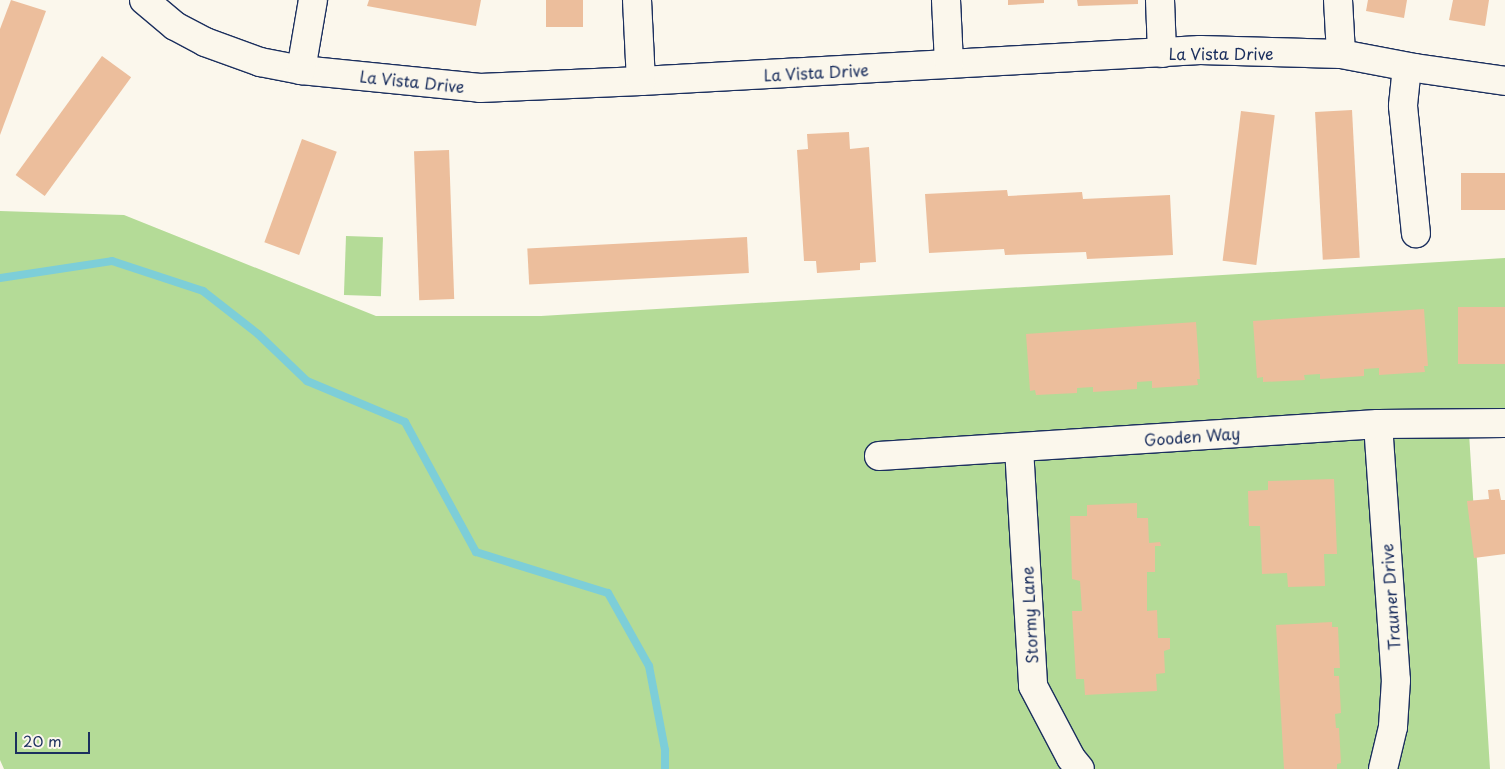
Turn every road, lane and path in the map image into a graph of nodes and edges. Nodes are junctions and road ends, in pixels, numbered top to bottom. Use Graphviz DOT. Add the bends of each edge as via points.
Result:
graph roads {
  1 [pos="144,0"];
  2 [pos="313,0"];
  3 [pos="637,0"];
  4 [pos="946,0"];
  5 [pos="1160,0"];
  6 [pos="1338,0"];
  7 [pos="1162,53"];
  8 [pos="1341,54"];
  9 [pos="949,64"];
  10 [pos="1408,67"];
  11 [pos="301,70"];
  12 [pos="641,81"];
  13 [pos="1505,81"];
  14 [pos="1416,234"];
  15 [pos="1505,423"];
  16 [pos="1378,424"];
  17 [pos="1019,448"];
  18 [pos="880,456"];
  19 [pos="1080,769"];
  20 [pos="1383,769"];
  1 -- 11 [label="street, La Vista Drive" via="174,26 205,42 260,62"];
  2 -- 11 [label="street"];
  3 -- 12 [label="street"];
  4 -- 9 [label="street"];
  5 -- 7 [label="street"];
  6 -- 8 [label="street"];
  7 -- 8 [label="street, La Vista Drive" via="1200,50"];
  7 -- 9 [label="street, La Vista Drive"];
  8 -- 10 [label="street, La Vista Drive"];
  9 -- 12 [label="street, La Vista Drive"];
  10 -- 13 [label="street, La Vista Drive"];
  10 -- 14 [label="street" via="1403,106"];
  11 -- 12 [label="street, La Vista Drive" via="480,88"];
  15 -- 16 [label="street, Gooden Way"];
  16 -- 17 [label="street, Gooden Way"];
  16 -- 20 [label="street, Trauner Drive" via="1396,680 1393,727"];
  17 -- 18 [label="street, Gooden Way"];
  17 -- 19 [label="street, Stormy Lane" via="1033,686"];
}
